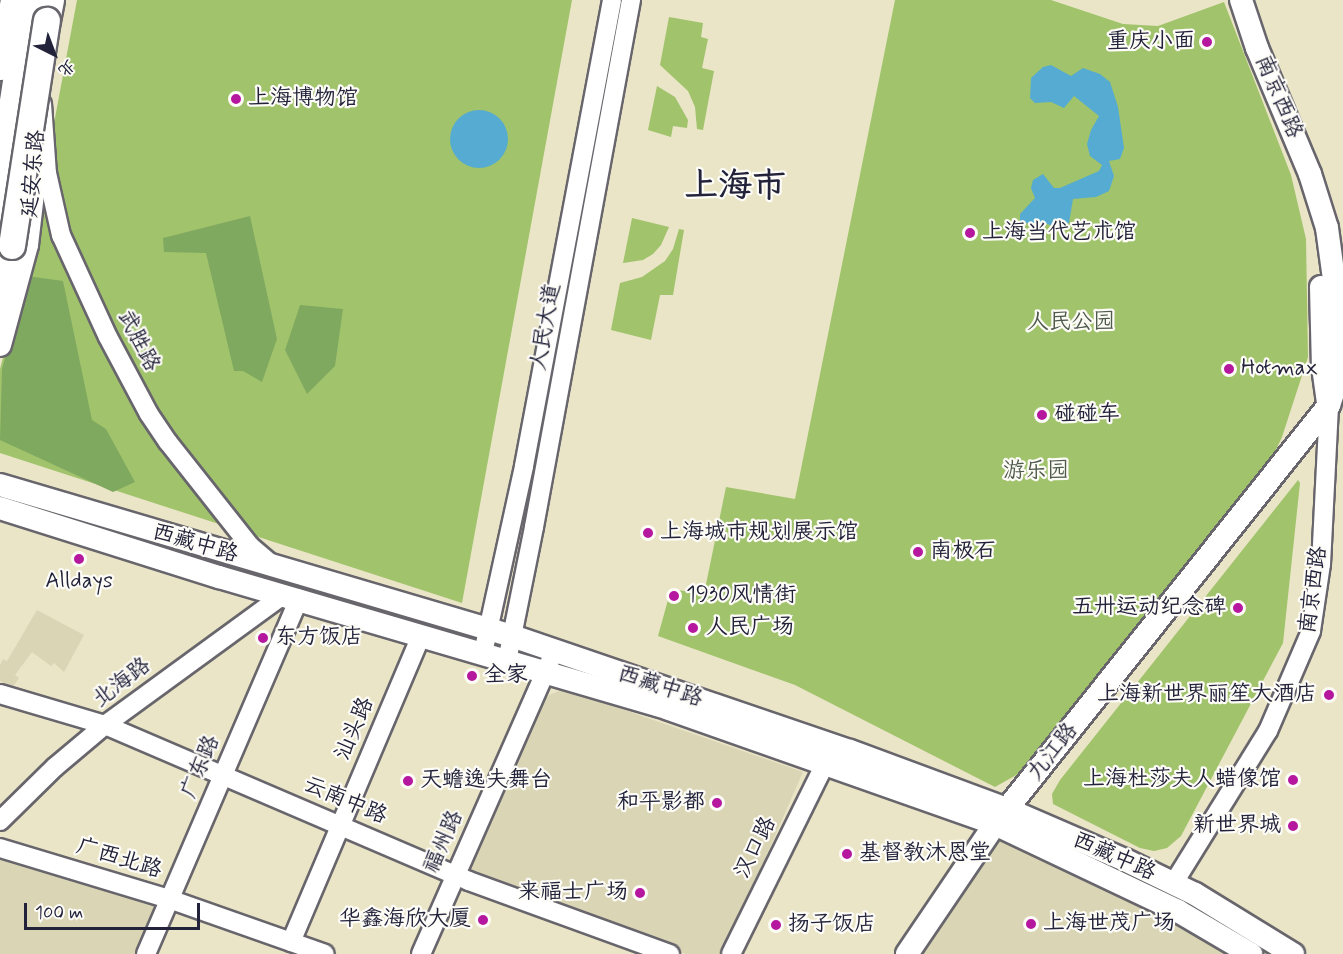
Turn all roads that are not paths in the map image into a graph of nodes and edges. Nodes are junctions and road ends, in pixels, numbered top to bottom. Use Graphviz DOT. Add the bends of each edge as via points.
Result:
graph roads {
  1 [pos="3,0"];
  2 [pos="13,0"];
  3 [pos="612,0"];
  4 [pos="631,0"];
  5 [pos="1229,0"];
  6 [pos="1241,0"];
  7 [pos="47,2"];
  8 [pos="0,14"];
  9 [pos="0,36"];
  10 [pos="0,75"];
  11 [pos="41,96"];
  12 [pos="0,185"];
  13 [pos="0,211"];
  14 [pos="0,296"];
  15 [pos="0,345"];
  16 [pos="1335,379"];
  17 [pos="1329,405"];
  18 [pos="1298,443"];
  19 [pos="0,485"];
  20 [pos="0,508"];
  21 [pos="276,567"];
  22 [pos="290,597"];
  23 [pos="489,629"];
  24 [pos="422,635"];
  25 [pos="512,636"];
  26 [pos="555,652"];
  27 [pos="483,653"];
  28 [pos="507,661"];
  29 [pos="545,674"];
  30 [pos="0,694"];
  31 [pos="105,725"];
  32 [pos="825,764"];
  33 [pos="223,776"];
  34 [pos="1001,816"];
  35 [pos="0,821"];
  36 [pos="340,825"];
  37 [pos="0,848"];
  38 [pos="455,875"];
  39 [pos="1173,884"];
  40 [pos="169,899"];
  41 [pos="291,942"];
  42 [pos="146,954"];
  43 [pos="325,954"];
  44 [pos="421,954"];
  45 [pos="670,954"];
  46 [pos="731,954"];
  47 [pos="907,954"];
  48 [pos="1251,954"];
  49 [pos="1293,954"];
  1 -- 8 [label="highway"];
  2 -- 9 [label="main road"];
  2 -- 10 [label="highway"];
  3 -- 23 [label="street, 人民大道" via="524,466"];
  4 -- 25 [label="street, 人民大道"];
  5 -- 16 [label="main road, 南京西路" via="1309,208"];
  6 -- 16 [label="main road, 南京西路" via="1310,174 1327,228 1337,301"];
  7 -- 11 [label="main road, 延安东路"];
  7 -- 12 [label="highway" via="21,50"];
  7 -- 13 [label="main road, 延安东路" via="18,93"];
  7 -- 14 [label="highway, bridge" via="12,246"];
  11 -- 15 [label="main road, 延安东路" via="27,244"];
  11 -- 21 [label="street, 武胜路" via="46,173 61,235 119,358 148,414 168,442 250,546"];
  16 -- 17 [label="main road, 南京西路"];
  16 -- 18 [label="main road, 九江路"];
  17 -- 18 [label="main road, 九江路"];
  17 -- 39 [label="street, 南京西路" via="1321,564 1311,631 1268,731"];
  18 -- 34 [label="main road, 九江路"];
  19 -- 21 [label="main road, 西藏中路"];
  20 -- 22 [label="main road, 西藏中路"];
  21 -- 23 [label="main road, 西藏中路"];
  22 -- 24 [label="main road, 西藏中路"];
  22 -- 31 [label="street, 北海路"];
  22 -- 33 [label="street, 广东路"];
  23 -- 25 [label="main road, 西藏中路"];
  23 -- 27 [label="street, 人民大道"];
  24 -- 27 [label="main road, 西藏中路"];
  24 -- 36 [label="street, 汕头路"];
  25 -- 26 [label="main road, 西藏中路"];
  25 -- 28 [label="street, 人民大道"];
  26 -- 29 [label="street, 福州路"];
  26 -- 34 [label="main road, 西藏中路" via="850,751"];
  27 -- 28 [label="main road, 西藏中路"];
  28 -- 29 [label="main road, 西藏中路"];
  29 -- 32 [label="main road, 西藏中路" via="669,709"];
  29 -- 38 [label="street, 福州路"];
  30 -- 31 [label="street, 云南中路"];
  31 -- 33 [label="street, 云南中路"];
  31 -- 35 [label="street, 北海路"];
  32 -- 34 [label="main road, 西藏中路"];
  32 -- 46 [label="street, 汉口路"];
  33 -- 36 [label="street, 云南中路"];
  33 -- 40 [label="street, 广东路"];
  34 -- 39 [label="main road, 西藏中路"];
  34 -- 47 [label="main road, 九江路"];
  34 -- 48 [label="main road, 西藏中路"];
  36 -- 38 [label="street, 云南中路"];
  36 -- 41 [label="street, 汕头路"];
  37 -- 40 [label="street, 广西北路"];
  38 -- 44 [label="street, 福州路"];
  38 -- 45 [label="street, 云南中路"];
  39 -- 49 [label="main road, 西藏中路"];
  40 -- 41 [label="street, 广西北路"];
  40 -- 42 [label="street, 广东路"];
  41 -- 43 [label="street, 广西北路"];
}
